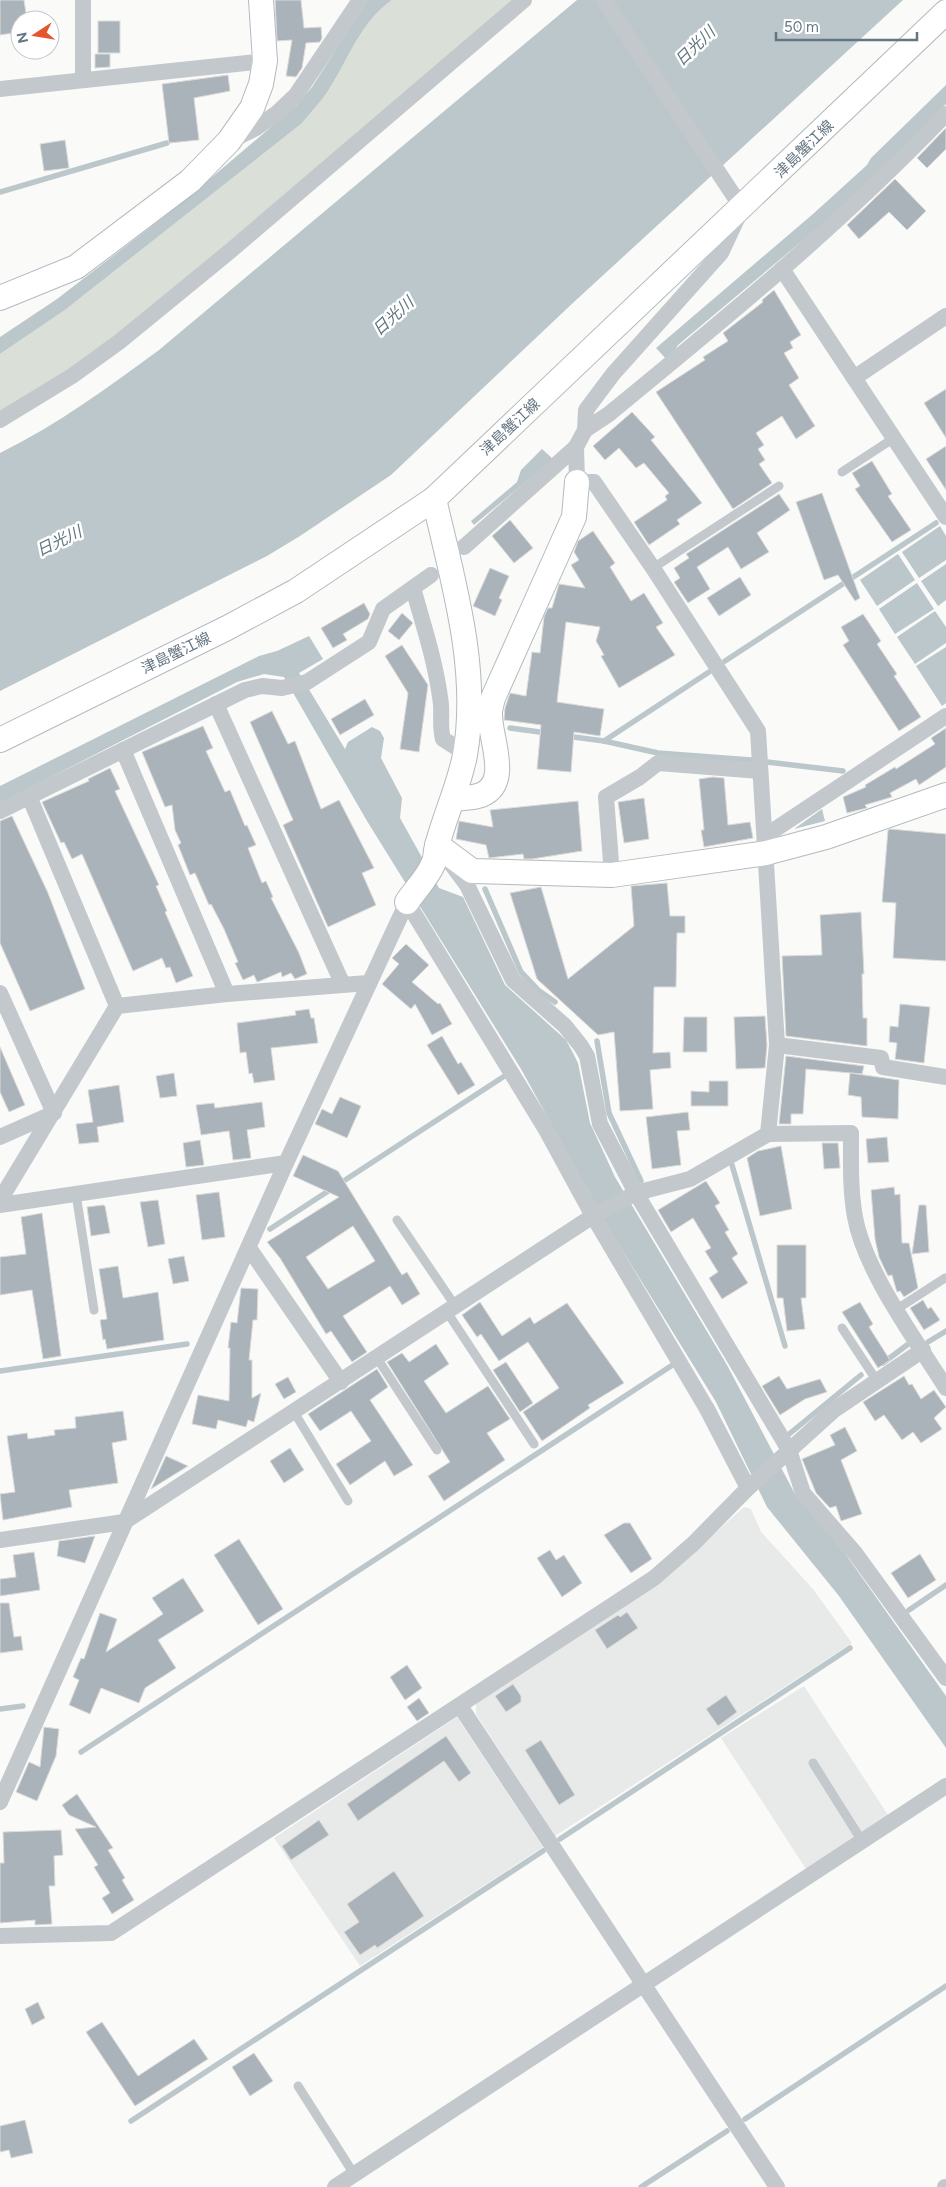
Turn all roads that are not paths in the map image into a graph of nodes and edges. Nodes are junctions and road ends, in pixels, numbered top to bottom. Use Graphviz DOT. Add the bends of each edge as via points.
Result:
graph roads {
  1 [pos="83,0"];
  2 [pos="261,0"];
  3 [pos="360,0"];
  4 [pos="524,0"];
  5 [pos="604,0"];
  6 [pos="946,12"];
  7 [pos="265,61"];
  8 [pos="82,80"];
  9 [pos="0,89"];
  10 [pos="946,114"];
  11 [pos="229,142"];
  12 [pos="742,208"];
  13 [pos="782,269"];
  14 [pos="0,298"];
  15 [pos="946,316"];
  16 [pos="854,378"];
  17 [pos="0,420"];
  18 [pos="585,430"];
  19 [pos="894,438"];
  20 [pos="576,447"];
  21 [pos="842,472"];
  22 [pos="577,482"];
  23 [pos="779,486"];
  24 [pos="434,499"];
  25 [pos="946,517"];
  26 [pos="464,547"];
  27 [pos="653,568"];
  28 [pos="431,575"];
  29 [pos="413,588"];
  30 [pos="216,704"];
  31 [pos="946,716"];
  32 [pos="0,740"];
  33 [pos="124,750"];
  34 [pos="465,753"];
  35 [pos="760,772"];
  36 [pos="946,795"];
  37 [pos="29,796"];
  38 [pos="454,799"];
  39 [pos="0,811"];
  40 [pos="766,845"];
  41 [pos="435,855"];
  42 [pos="612,875"];
  43 [pos="409,900"];
  44 [pos="368,984"];
  45 [pos="344,985"];
  46 [pos="0,993"];
  47 [pos="227,994"];
  48 [pos="117,1006"];
  49 [pos="777,1045"];
  50 [pos="946,1077"];
  51 [pos="54,1113"];
  52 [pos="768,1134"];
  53 [pos="0,1137"];
  54 [pos="286,1163"];
  55 [pos="636,1193"];
  56 [pos="76,1194"];
  57 [pos="0,1200"];
  58 [pos="0,1205"];
  59 [pos="593,1216"];
  60 [pos="397,1220"];
  61 [pos="249,1248"];
  62 [pos="945,1278"];
  63 [pos="897,1308"];
  64 [pos="94,1310"];
  65 [pos="452,1310"];
  66 [pos="842,1328"];
  67 [pos="923,1350"];
  68 [pos="377,1358"];
  69 [pos="877,1381"];
  70 [pos="341,1382"];
  71 [pos="946,1388"];
  72 [pos="294,1412"];
  73 [pos="534,1444"];
  74 [pos="437,1450"];
  75 [pos="787,1453"];
  76 [pos="750,1486"];
  77 [pos="348,1501"];
  78 [pos="124,1522"];
  79 [pos="0,1540"];
  80 [pos="946,1678"];
  81 [pos="460,1706"];
  82 [pos="813,1764"];
  83 [pos="946,1786"];
  84 [pos="0,1802"];
  85 [pos="862,1841"];
  86 [pos="0,1936"];
  87 [pos="643,1985"];
  88 [pos="298,2086"];
  89 [pos="354,2174"];
  90 [pos="335,2187"];
  91 [pos="777,2187"];
  1 -- 8 [label="street"];
  2 -- 7 [label="street"];
  3 -- 11 [label="street" via="296,95 256,128"];
  4 -- 17 [label="street" via="119,342 72,376"];
  5 -- 12 [label="street"];
  6 -- 12 [label="street, 津島蟹江線"];
  7 -- 8 [label="street"];
  7 -- 11 [label="street" via="252,108"];
  8 -- 9 [label="street"];
  10 -- 13 [label="street" via="892,170"];
  11 -- 14 [label="street" via="190,181 76,267"];
  12 -- 18 [label="street" via="721,254 586,410"];
  12 -- 24 [label="street, 津島蟹江線"];
  13 -- 16 [label="street"];
  13 -- 18 [label="street" via="609,414"];
  15 -- 16 [label="street"];
  16 -- 19 [label="street"];
  18 -- 20 [label="street"];
  19 -- 21 [label="lane"];
  19 -- 25 [label="street"];
  20 -- 22 [label="street"];
  20 -- 26 [label="street"];
  22 -- 27 [label="street" via="594,482"];
  22 -- 38 [label="street" via="574,517 494,698 490,713 496,783 480,796"];
  23 -- 27 [label="lane"];
  24 -- 32 [label="street, 津島蟹江線" via="296,591"];
  24 -- 34 [label="street" via="456,594 466,657"];
  27 -- 35 [label="street" via="758,731"];
  28 -- 29 [label="street"];
  29 -- 30 [label="street" via="383,609 369,642 306,682 282,688 262,686 245,690"];
  29 -- 34 [label="street" via="436,672 441,700 439,726 443,739"];
  30 -- 33 [label="street"];
  30 -- 45 [label="street"];
  31 -- 40 [label="street"];
  33 -- 37 [label="street"];
  33 -- 47 [label="street"];
  34 -- 38 [label="street"];
  35 -- 40 [label="street"];
  35 -- 42 [label="street" via="658,763 606,797"];
  36 -- 40 [label="street" via="826,837"];
  37 -- 39 [label="street"];
  37 -- 48 [label="street"];
  38 -- 41 [label="street"];
  40 -- 42 [label="street"];
  40 -- 49 [label="street"];
  41 -- 42 [label="street" via="472,870"];
  41 -- 43 [label="street"];
  41 -- 55 [label="street" via="467,885 514,980 582,1046 587,1056 600,1124"];
  43 -- 44 [label="street"];
  43 -- 59 [label="street"];
  44 -- 45 [label="street"];
  44 -- 54 [label="street"];
  45 -- 47 [label="street"];
  46 -- 51 [label="street"];
  47 -- 48 [label="street"];
  48 -- 51 [label="street"];
  49 -- 50 [label="street" via="881,1058 883,1067"];
  49 -- 52 [label="street"];
  51 -- 53 [label="street"];
  51 -- 57 [label="street"];
  52 -- 55 [label="street" via="690,1179"];
  52 -- 63 [label="street" via="850,1133 855,1217 862,1245"];
  54 -- 56 [label="street"];
  54 -- 61 [label="street"];
  55 -- 59 [label="street"];
  55 -- 75 [label="street"];
  56 -- 58 [label="street"];
  56 -- 64 [label="lane"];
  59 -- 65 [label="street"];
  59 -- 76 [label="street"];
  60 -- 65 [label="lane"];
  61 -- 70 [label="street"];
  61 -- 78 [label="street"];
  62 -- 63 [label="lane"];
  63 -- 67 [label="street"];
  65 -- 68 [label="street"];
  65 -- 73 [label="lane"];
  66 -- 69 [label="lane"];
  67 -- 69 [label="street"];
  67 -- 71 [label="street"];
  68 -- 70 [label="street"];
  68 -- 74 [label="lane"];
  69 -- 75 [label="street" via="834,1410"];
  70 -- 72 [label="street"];
  72 -- 77 [label="lane"];
  72 -- 78 [label="street"];
  75 -- 76 [label="street"];
  75 -- 80 [label="street" via="803,1492 855,1553"];
  76 -- 81 [label="street" via="654,1578"];
  78 -- 79 [label="street"];
  78 -- 84 [label="street"];
  81 -- 86 [label="street" via="111,1933"];
  81 -- 87 [label="street"];
  82 -- 85 [label="lane"];
  83 -- 85 [label="street"];
  85 -- 87 [label="street"];
  87 -- 89 [label="street"];
  87 -- 91 [label="street"];
  88 -- 89 [label="lane"];
  89 -- 90 [label="street"];
}
